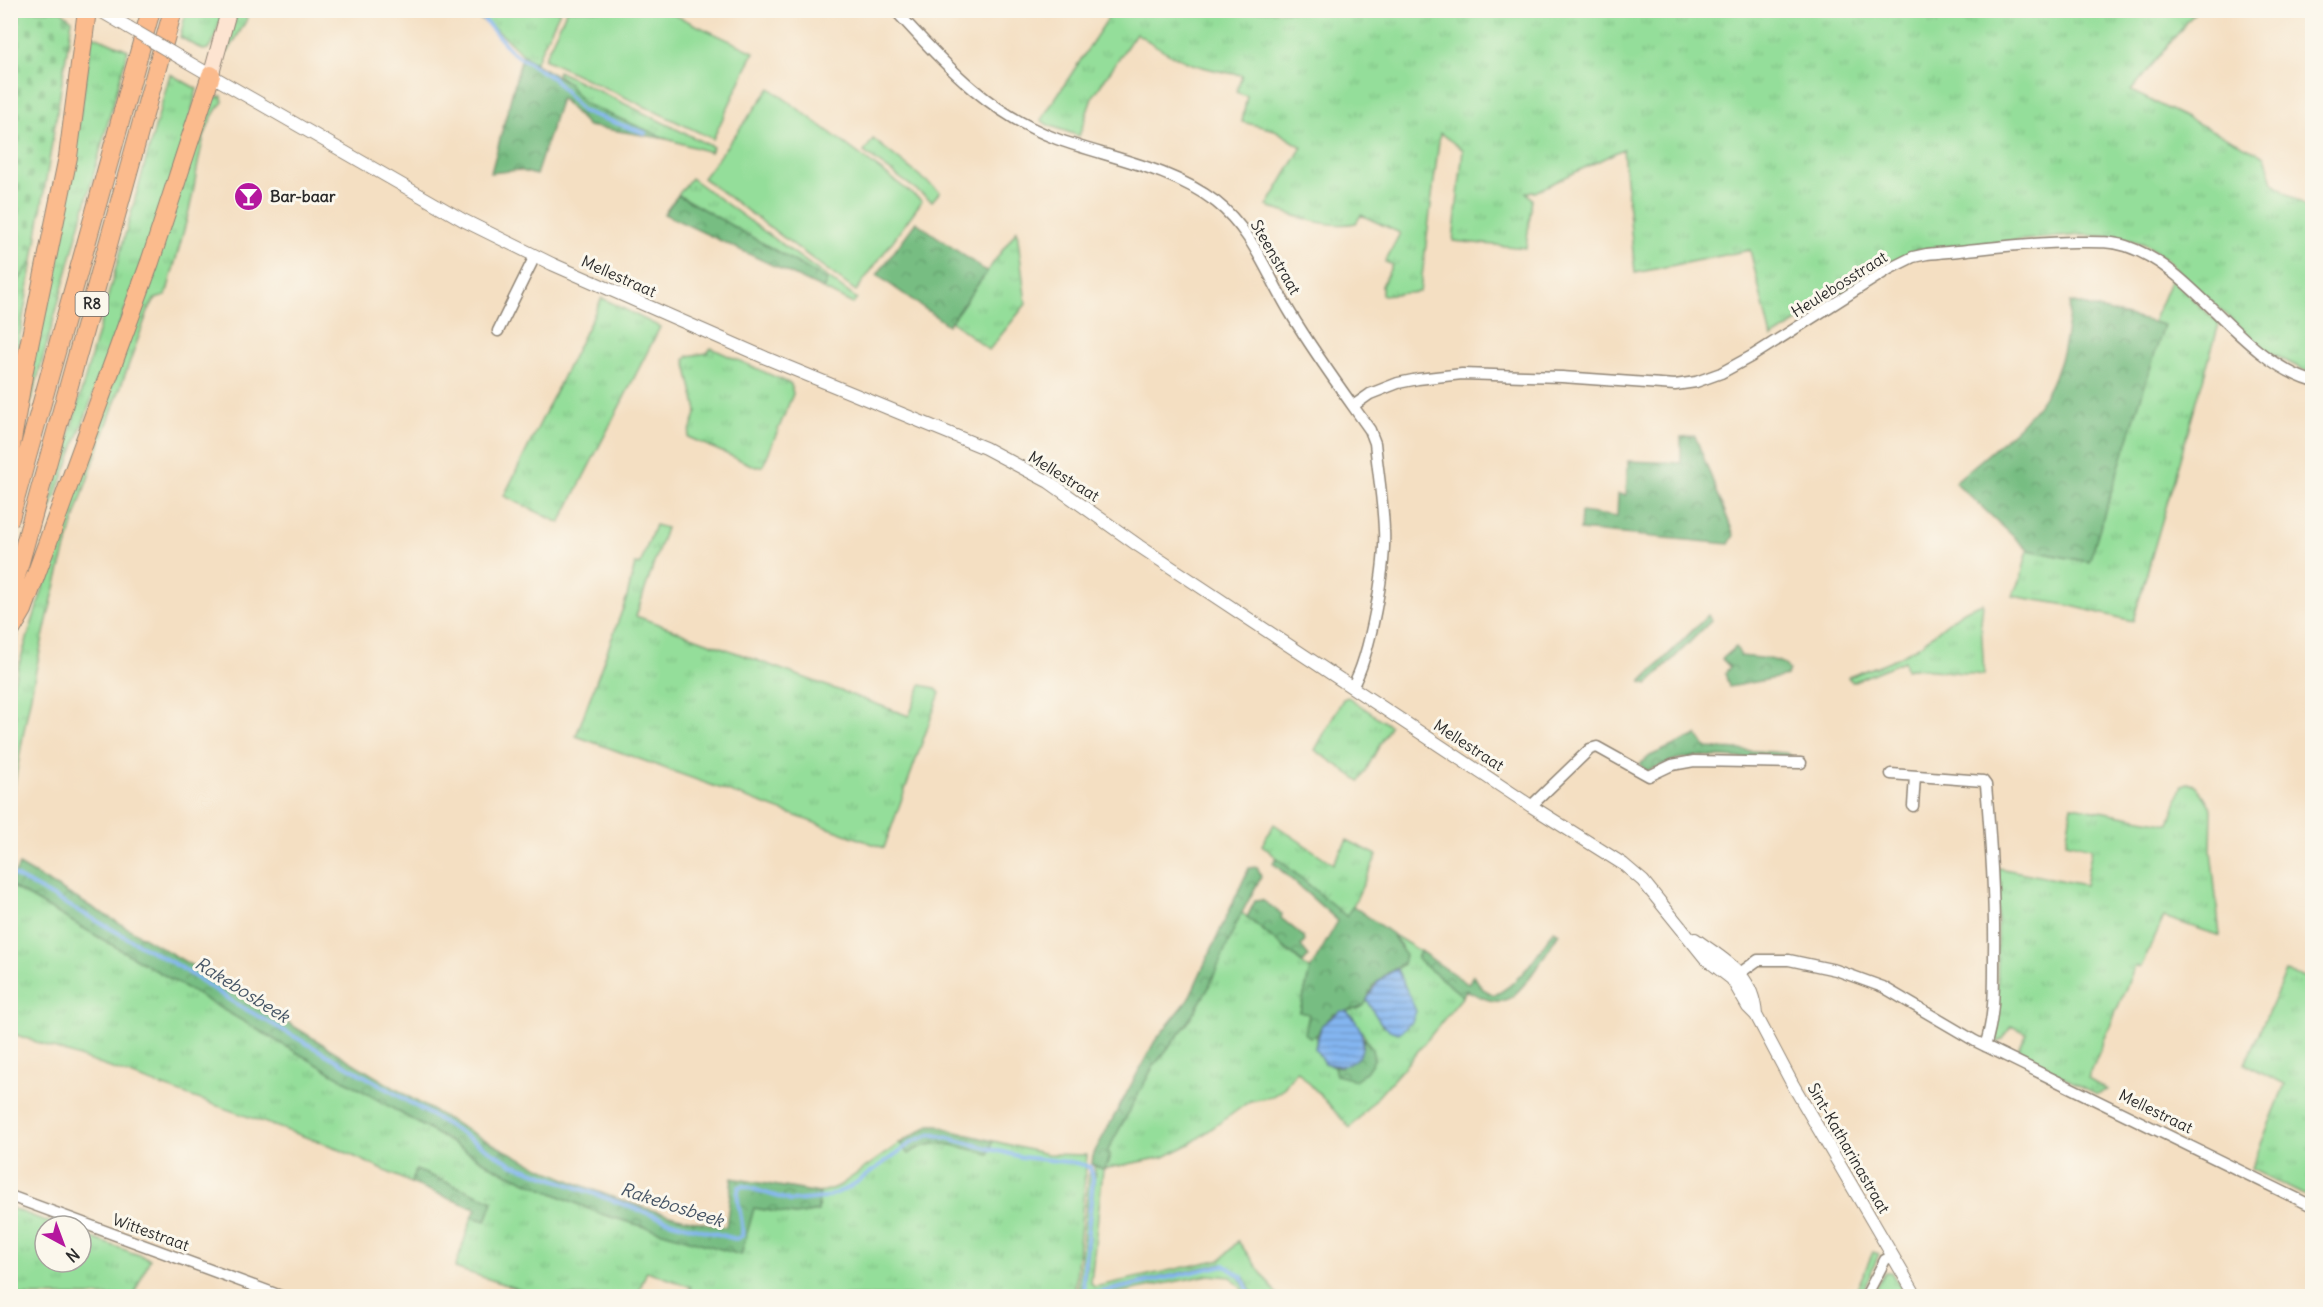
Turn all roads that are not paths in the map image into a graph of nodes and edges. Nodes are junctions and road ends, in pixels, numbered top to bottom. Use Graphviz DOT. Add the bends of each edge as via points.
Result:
graph roads {
  1 [pos="87,10"];
  2 [pos="99,10"];
  3 [pos="151,10"];
  4 [pos="173,10"];
  5 [pos="229,10"];
  6 [pos="895,10"];
  7 [pos="211,75"];
  8 [pos="535,256"];
  9 [pos="498,331"];
  10 [pos="2313,381"];
  11 [pos="1353,406"];
  12 [pos="10,452"];
  13 [pos="10,518"];
  14 [pos="10,598"];
  15 [pos="10,632"];
  16 [pos="1352,687"];
  17 [pos="1801,763"];
  18 [pos="1891,774"];
  19 [pos="1915,776"];
  20 [pos="1531,806"];
  21 [pos="1913,806"];
  22 [pos="1736,975"];
  23 [pos="1985,1046"];
  24 [pos="10,1196"];
  25 [pos="2313,1206"];
  26 [pos="1892,1256"];
  27 [pos="281,1296"];
  28 [pos="1866,1296"];
  29 [pos="1916,1296"];
  1 -- 12 [label="highway" via="68,157"];
  2 -- 7 [label="street, Mellestraat, bridge"];
  3 -- 13 [label="highway, R8"];
  4 -- 14 [label="highway, R8"];
  5 -- 7 [label="main road"];
  6 -- 11 [label="street, Steenstraat" via="980,97 1012,117 1055,138 1189,183 1217,203 1250,239 1290,312"];
  7 -- 8 [label="street, Mellestraat" via="463,220"];
  7 -- 15 [label="highway, R8" via="150,262 23,610"];
  8 -- 9 [label="street"];
  8 -- 16 [label="street, Mellestraat" via="766,358 985,448 1050,483"];
  10 -- 11 [label="street, Heulebosstraat" via="2268,358 2178,277 2147,255 2106,242 2045,242 1913,257 1889,268 1752,356 1696,382 1675,385 1462,375 1398,383"];
  11 -- 16 [label="street, Steenstraat" via="1375,443 1384,531 1381,572 1366,653"];
  16 -- 20 [label="street, Mellestraat"];
  17 -- 20 [label="street" via="1694,761 1672,765 1648,776 1598,747 1590,749"];
  18 -- 19 [label="street"];
  19 -- 21 [label="street"];
  19 -- 23 [label="street" via="1986,784 1995,901 1994,990 1991,1029"];
  20 -- 22 [label="street, Mellestraat" via="1623,864 1643,881 1687,933"];
  22 -- 23 [label="street, Mellestraat" via="1758,960 1790,960 1836,970 1883,987"];
  22 -- 26 [label="street, Sint-Katharinastraat" via="1755,1003 1756,1015 1789,1077"];
  23 -- 25 [label="street, Mellestraat"];
  24 -- 27 [label="street, Wittestraat"];
  26 -- 28 [label="street" via="1885,1260"];
  26 -- 29 [label="street, Sint-Katharinastraat"];
}
